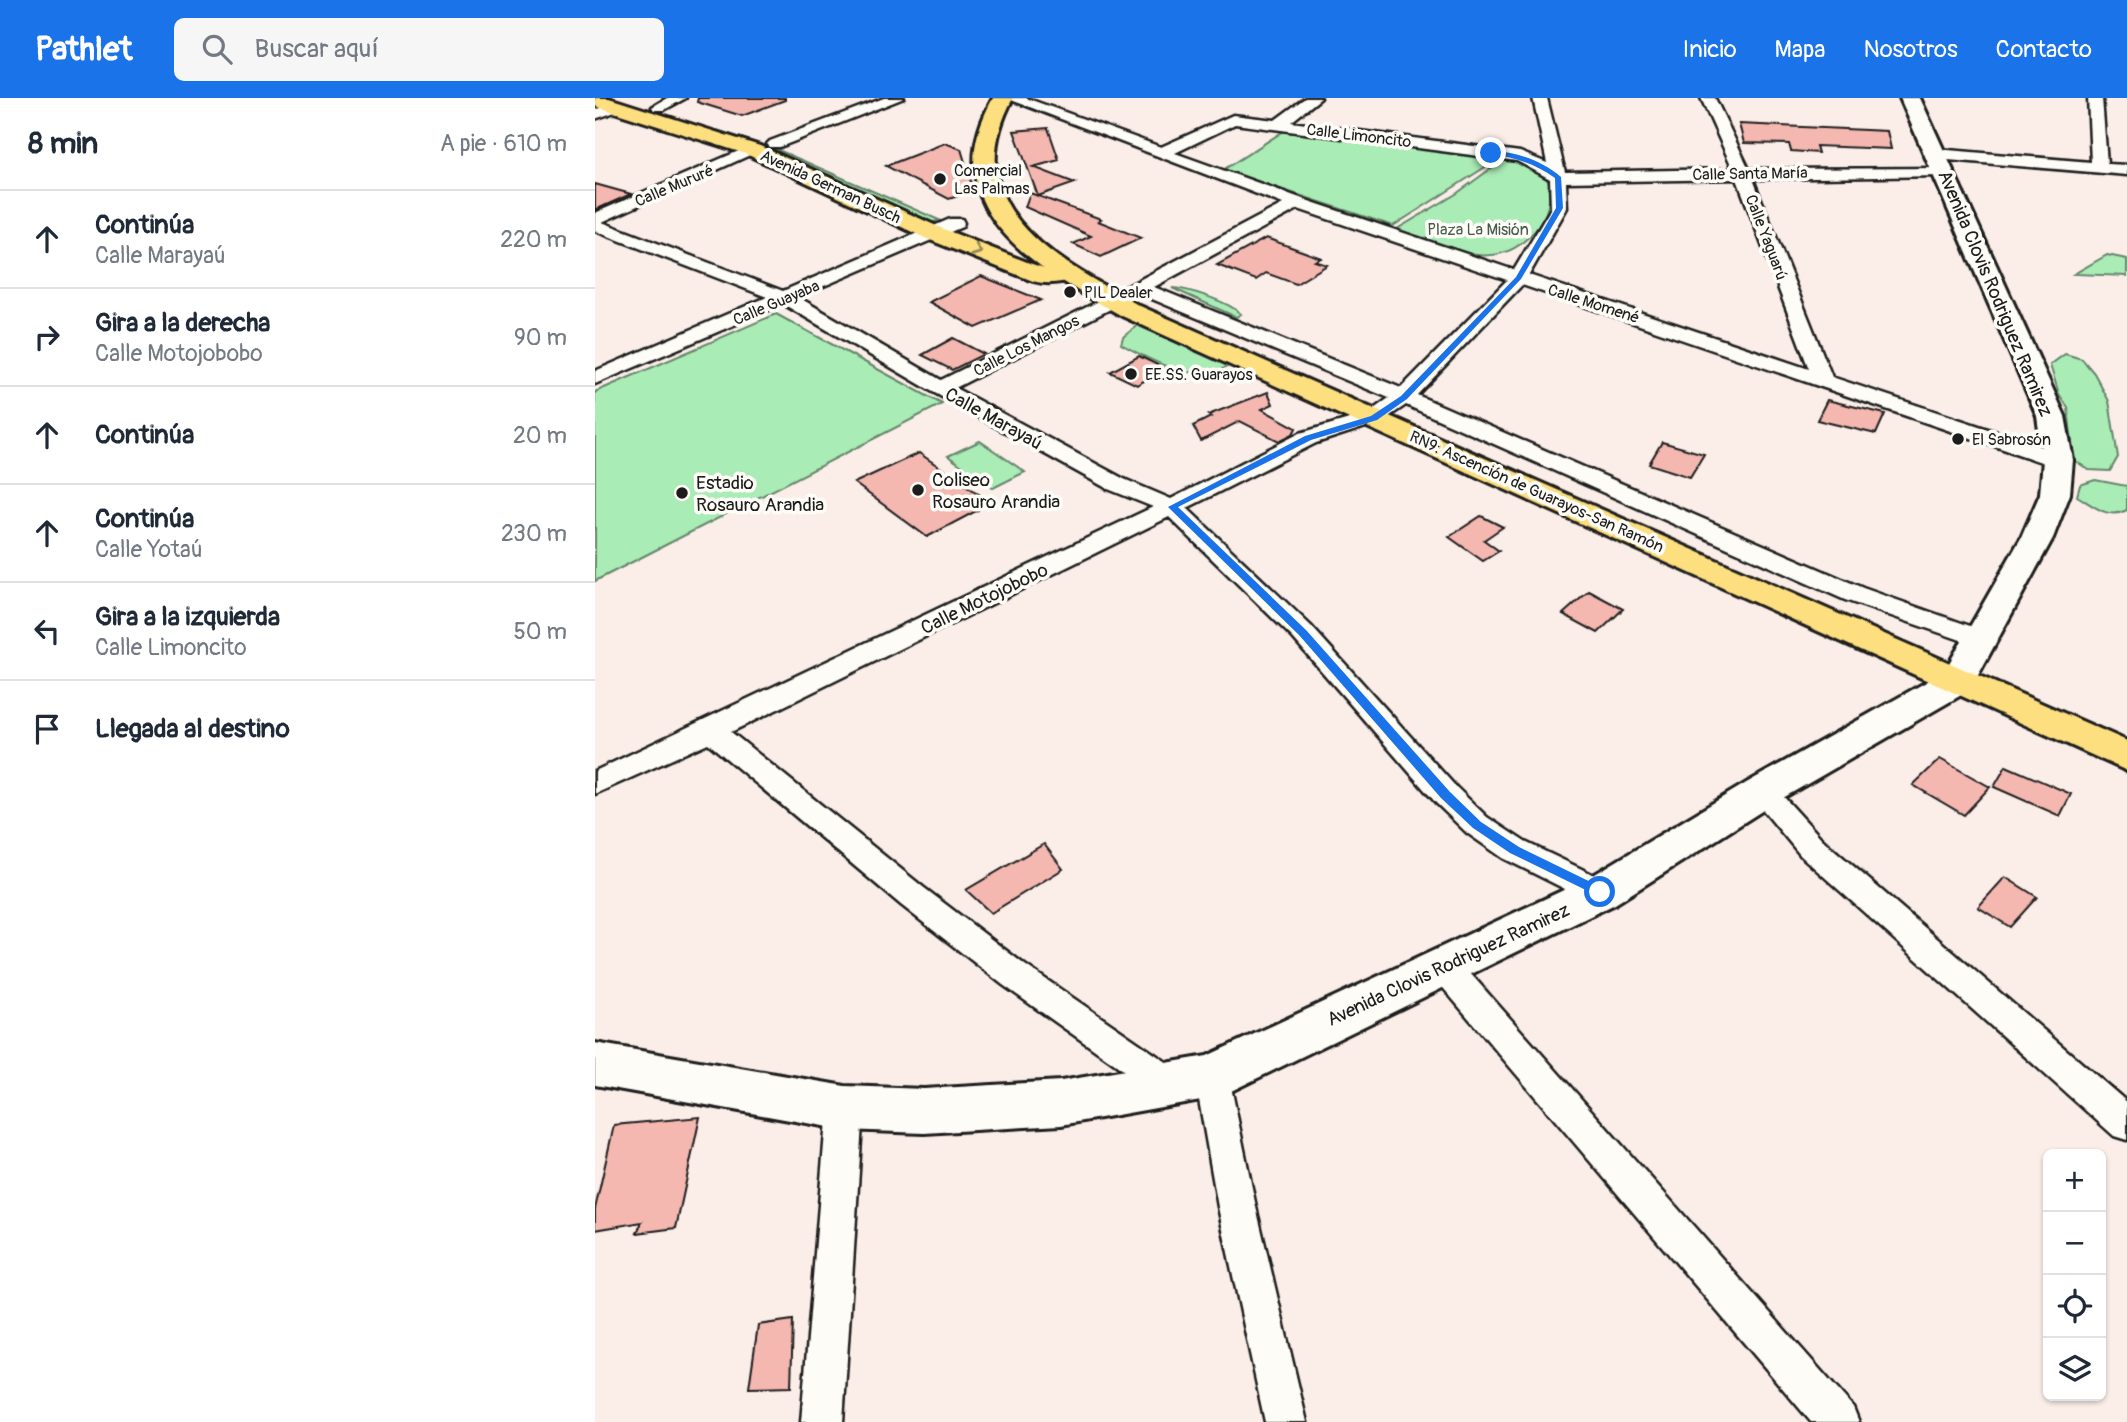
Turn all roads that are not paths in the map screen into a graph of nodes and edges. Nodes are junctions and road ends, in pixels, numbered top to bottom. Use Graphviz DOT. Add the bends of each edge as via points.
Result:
graph roads {
  1 [pos="679,98"];
  2 [pos="897,98"];
  3 [pos="1003,98"];
  4 [pos="1013,98"];
  5 [pos="1314,98"];
  6 [pos="1540,98"];
  7 [pos="1708,98"];
  8 [pos="1910,98"];
  9 [pos="2095,98"];
  10 [pos="609,105"];
  11 [pos="659,107"];
  12 [pos="1279,124"];
  13 [pos="704,128"];
  14 [pos="775,144"];
  15 [pos="753,150"];
  16 [pos="1162,153"];
  17 [pos="1940,162"];
  18 [pos="2099,166"];
  19 [pos="2127,170"];
  20 [pos="1743,173"];
  21 [pos="1558,177"];
  22 [pos="1297,203"];
  23 [pos="595,219"];
  24 [pos="956,223"];
  25 [pos="595,225"];
  26 [pos="1014,232"];
  27 [pos="933,233"];
  28 [pos="1065,274"];
  29 [pos="1519,278"];
  30 [pos="1140,288"];
  31 [pos="786,298"];
  32 [pos="1112,302"];
  33 [pos="595,378"];
  34 [pos="1822,378"];
  35 [pos="940,388"];
  36 [pos="1404,397"];
  37 [pos="1374,418"];
  38 [pos="2058,460"];
  39 [pos="1172,507"];
  40 [pos="1980,639"];
  41 [pos="1957,681"];
  42 [pos="711,730"];
  43 [pos="2127,757"];
  44 [pos="595,783"];
  45 [pos="1762,792"];
  46 [pos="1600,892"];
  47 [pos="1444,966"];
  48 [pos="595,1064"];
  49 [pos="1192,1081"];
  50 [pos="845,1108"];
  51 [pos="2127,1124"];
  52 [pos="822,1422"];
  53 [pos="1286,1422"];
  54 [pos="1838,1422"];
  1 -- 11 [label="street"];
  2 -- 14 [label="street"];
  3 -- 26 [label="main road, RN9: Ascención de Guarayos-San Ramón" via="991,120 984,154 987,188"];
  4 -- 16 [label="street, Calle Momené"];
  5 -- 12 [label="street"];
  6 -- 21 [label="street, Calle Motojobobo"];
  7 -- 20 [label="street, Calle Yaguarú"];
  8 -- 17 [label="main road, Avenida Clovis Rodriguez Ramirez"];
  9 -- 18 [label="street"];
  10 -- 11 [label="main road, Avenida German Busch"];
  10 -- 13 [label="main road, Avenida German Busch"];
  11 -- 13 [label="main road, Avenida German Busch"];
  12 -- 16 [label="street, Calle Limoncito" via="1233,119"];
  12 -- 21 [label="street, Calle Limoncito" via="1520,157"];
  13 -- 14 [label="main road, Avenida German Busch"];
  13 -- 15 [label="main road, Avenida German Busch"];
  14 -- 24 [label="main road, Avenida German Busch"];
  15 -- 23 [label="street, Calle Mururé"];
  15 -- 27 [label="main road, Avenida German Busch"];
  16 -- 22 [label="street, Calle Momené"];
  17 -- 18 [label="street, Calle Santa María"];
  17 -- 20 [label="street, Calle Santa María"];
  17 -- 38 [label="main road, Avenida Clovis Rodriguez Ramirez" via="2051,416"];
  18 -- 19 [label="street, Calle Santa María"];
  20 -- 21 [label="street, Calle Santa María"];
  20 -- 34 [label="street, Calle Yaguarú"];
  21 -- 29 [label="street, Calle Motojobobo" via="1559,208"];
  22 -- 29 [label="street, Calle Momené"];
  22 -- 30 [label="street, Calle Los Mangos"];
  24 -- 26 [label="main road, Avenida German Busch" via="991,234"];
  24 -- 27 [label="street, Calle Guayaba"];
  25 -- 31 [label="street, Calle Marayaú"];
  26 -- 28 [label="main road, RN9: Ascención de Guarayos-San Ramón"];
  27 -- 28 [label="main road, Avenida German Busch, one-way" via="1042,276"];
  27 -- 31 [label="street, Calle Guayaba"];
  28 -- 32 [label="main road, RN9: Ascención de Guarayos-San Ramón"];
  29 -- 34 [label="street, Calle Momené"];
  29 -- 36 [label="street, Calle Motojobobo"];
  30 -- 32 [label="street, Calle Los Mangos"];
  30 -- 36 [label="street"];
  31 -- 33 [label="street, Calle Guayaba"];
  31 -- 35 [label="street, Calle Marayaú"];
  32 -- 35 [label="street, Calle Los Mangos"];
  32 -- 37 [label="main road, RN9: Ascención de Guarayos-San Ramón"];
  34 -- 38 [label="street, Calle Momené"];
  35 -- 39 [label="street, Calle Marayaú" via="1116,484"];
  36 -- 37 [label="street, Calle Motojobobo"];
  36 -- 40 [label="street" via="1854,594"];
  37 -- 39 [label="street, Calle Motojobobo" via="1308,438"];
  37 -- 41 [label="main road, RN9: Ascención de Guarayos-San Ramón"];
  38 -- 40 [label="main road, Avenida Clovis Rodriguez Ramirez" via="2055,494 2037,538"];
  39 -- 42 [label="street, Calle Motojobobo"];
  39 -- 46 [label="street, Calle Marayaú" via="1303,632 1445,795 1477,825 1514,850"];
  40 -- 41 [label="main road, Avenida Clovis Rodriguez Ramirez"];
  41 -- 43 [label="main road, RN9: Ascención de Guarayos-San Ramón"];
  41 -- 45 [label="main road, Avenida Clovis Rodriguez Ramirez"];
  42 -- 44 [label="street, Calle Motojobobo"];
  42 -- 49 [label="street" via="1014,975"];
  45 -- 46 [label="main road, Avenida Clovis Rodriguez Ramirez"];
  45 -- 51 [label="street" via="1812,849"];
  46 -- 47 [label="main road, Avenida Clovis Rodriguez Ramirez"];
  47 -- 49 [label="main road, Avenida Clovis Rodriguez Ramirez"];
  47 -- 54 [label="street"];
  48 -- 50 [label="main road, Avenida Clovis Rodriguez Ramirez"];
  49 -- 50 [label="main road, Avenida Clovis Rodriguez Ramirez" via="1061,1103 924,1111"];
  49 -- 53 [label="street" via="1237,1207"];
  50 -- 52 [label="street"];
}
